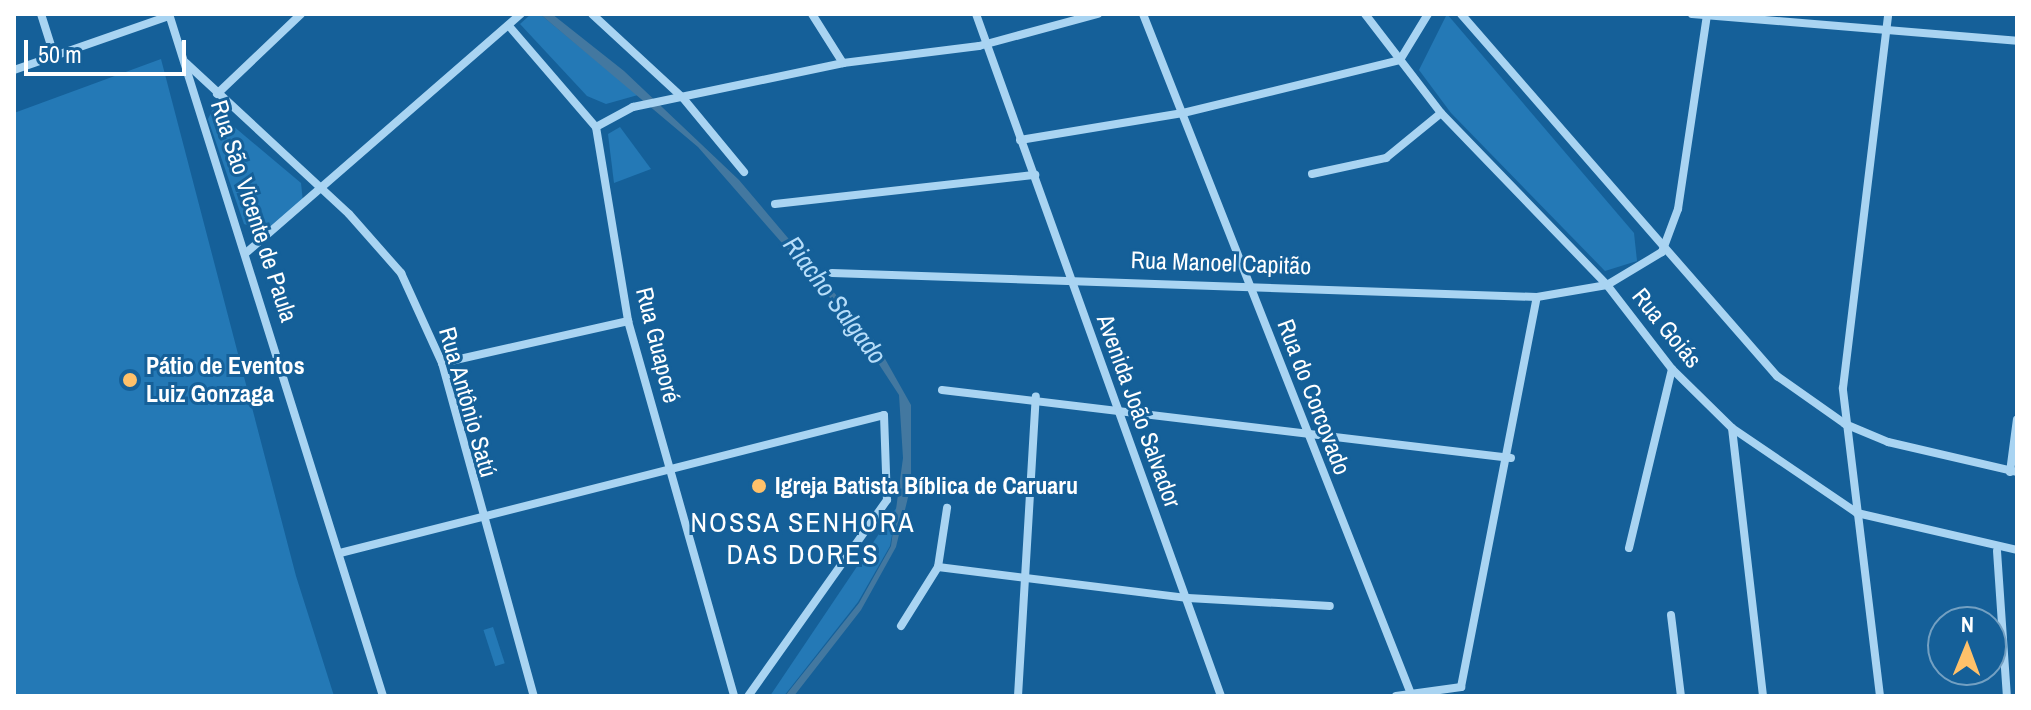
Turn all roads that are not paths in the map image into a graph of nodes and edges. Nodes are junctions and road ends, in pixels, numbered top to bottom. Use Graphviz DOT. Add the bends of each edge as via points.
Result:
graph roads {
  1 [pos="41,14"];
  2 [pos="301,14"];
  3 [pos="521,14"];
  4 [pos="592,14"];
  5 [pos="812,14"];
  6 [pos="976,14"];
  7 [pos="1098,14"];
  8 [pos="1143,14"];
  9 [pos="1365,14"];
  10 [pos="1428,14"];
  11 [pos="1461,14"];
  12 [pos="1692,14"];
  13 [pos="1888,14"];
  14 [pos="169,15"];
  15 [pos="1707,15"];
  16 [pos="509,26"];
  17 [pos="1886,30"];
  18 [pos="2017,41"];
  19 [pos="989,43"];
  20 [pos="54,55"];
  21 [pos="1400,60"];
  22 [pos="186,63"];
  23 [pos="843,63"];
  24 [pos="14,70"];
  25 [pos="217,94"];
  26 [pos="682,98"];
  27 [pos="1183,113"];
  28 [pos="1441,113"];
  29 [pos="596,127"];
  30 [pos="1020,140"];
  31 [pos="744,172"];
  32 [pos="1312,174"];
  33 [pos="1035,175"];
  34 [pos="319,188"];
  35 [pos="775,204"];
  36 [pos="247,252"];
  37 [pos="1662,252"];
  38 [pos="832,273"];
  39 [pos="1069,278"];
  40 [pos="1250,283"];
  41 [pos="1607,285"];
  42 [pos="1537,297"];
  43 [pos="628,321"];
  44 [pos="442,363"];
  45 [pos="1672,369"];
  46 [pos="942,390"];
  47 [pos="1036,397"];
  48 [pos="1115,408"];
  49 [pos="2017,419"];
  50 [pos="1845,424"];
  51 [pos="1732,428"];
  52 [pos="1306,435"];
  53 [pos="1511,458"];
  54 [pos="2014,472"];
  55 [pos="670,473"];
  56 [pos="947,508"];
  57 [pos="1857,513"];
  58 [pos="482,521"];
  59 [pos="1629,548"];
  60 [pos="2017,550"];
  61 [pos="1997,551"];
  62 [pos="340,553"];
  63 [pos="938,567"];
  64 [pos="1023,579"];
  65 [pos="1188,598"];
  66 [pos="1330,606"];
  67 [pos="1671,615"];
  68 [pos="901,626"];
  69 [pos="1411,694"];
  70 [pos="383,696"];
  71 [pos="534,696"];
  72 [pos="734,696"];
  73 [pos="748,696"];
  74 [pos="1018,696"];
  75 [pos="1221,696"];
  76 [pos="1396,696"];
  77 [pos="1681,696"];
  78 [pos="1763,696"];
  79 [pos="1880,696"];
  80 [pos="2007,696"];
  1 -- 20 [label="street"];
  2 -- 25 [label="street"];
  3 -- 16 [label="street"];
  4 -- 26 [label="street"];
  5 -- 23 [label="street"];
  6 -- 19 [label="street, Avenida João Salvador"];
  7 -- 19 [label="street"];
  8 -- 27 [label="street, Rua do Corcovado"];
  9 -- 21 [label="street, Rua Goiás"];
  10 -- 21 [label="street"];
  11 -- 37 [label="street, Rua Goiás"];
  12 -- 15 [label="street"];
  13 -- 17 [label="street"];
  14 -- 20 [label="street"];
  14 -- 22 [label="street, Rua São Vicente de Paula"];
  15 -- 17 [label="street"];
  15 -- 37 [label="street" via="1690,158"];
  16 -- 29 [label="street"];
  16 -- 34 [label="street"];
  17 -- 18 [label="street"];
  17 -- 50 [label="street" via="1845,350"];
  19 -- 23 [label="street"];
  19 -- 30 [label="street, Avenida João Salvador"];
  20 -- 24 [label="street"];
  21 -- 27 [label="street"];
  21 -- 28 [label="street, Rua Goiás"];
  22 -- 25 [label="street, Rua Antônio Satú"];
  22 -- 36 [label="street, Rua São Vicente de Paula"];
  23 -- 26 [label="street"];
  25 -- 34 [label="street, Rua Antônio Satú"];
  26 -- 29 [label="street" via="633,107"];
  26 -- 31 [label="street"];
  27 -- 30 [label="street"];
  27 -- 40 [label="street, Rua do Corcovado"];
  28 -- 32 [label="street" via="1386,158"];
  28 -- 41 [label="street, Rua Goiás"];
  29 -- 43 [label="street, Rua Guaporé"];
  30 -- 33 [label="street, Avenida João Salvador"];
  33 -- 35 [label="street"];
  33 -- 39 [label="street, Avenida João Salvador"];
  34 -- 36 [label="street"];
  34 -- 44 [label="street, Rua Antônio Satú" via="401,273"];
  36 -- 62 [label="street, Rua São Vicente de Paula"];
  37 -- 41 [label="street"];
  37 -- 50 [label="street, Rua Goiás" via="1777,376"];
  38 -- 39 [label="street, Rua Manoel Capitão"];
  39 -- 40 [label="street, Rua Manoel Capitão"];
  39 -- 48 [label="street, Avenida João Salvador"];
  40 -- 42 [label="street, Rua Manoel Capitão"];
  40 -- 52 [label="street, Rua do Corcovado"];
  41 -- 42 [label="street, Rua Manoel Capitão"];
  41 -- 45 [label="street, Rua Goiás"];
  42 -- 53 [label="street"];
  43 -- 44 [label="street"];
  43 -- 55 [label="street, Rua Guaporé"];
  44 -- 58 [label="street, Rua Antônio Satú"];
  45 -- 51 [label="street, Rua Goiás"];
  45 -- 59 [label="street"];
  46 -- 47 [label="street"];
  47 -- 48 [label="street"];
  47 -- 64 [label="street"];
  48 -- 52 [label="street"];
  48 -- 65 [label="street, Avenida João Salvador"];
  49 -- 54 [label="street"];
  50 -- 54 [label="street, Rua Goiás"];
  50 -- 57 [label="street"];
  51 -- 57 [label="street, Rua Goiás"];
  51 -- 78 [label="street"];
  52 -- 53 [label="street"];
  52 -- 69 [label="street, Rua do Corcovado"];
  53 -- 69 [label="street" via="1461,687"];
  55 -- 58 [label="street"];
  55 -- 72 [label="street, Rua Guaporé"];
  55 -- 73 [label="street" via="884,415 887,500"];
  56 -- 63 [label="street"];
  57 -- 61 [label="street, Rua Goiás"];
  57 -- 79 [label="street"];
  58 -- 62 [label="street"];
  58 -- 71 [label="street, Rua Antônio Satú"];
  60 -- 61 [label="street, Rua Goiás"];
  61 -- 80 [label="street"];
  62 -- 70 [label="street, Rua São Vicente de Paula"];
  63 -- 64 [label="street"];
  63 -- 68 [label="street"];
  64 -- 65 [label="street"];
  64 -- 74 [label="street"];
  65 -- 66 [label="street"];
  65 -- 75 [label="street, Avenida João Salvador"];
  67 -- 77 [label="street"];
  69 -- 76 [label="street"];
}
